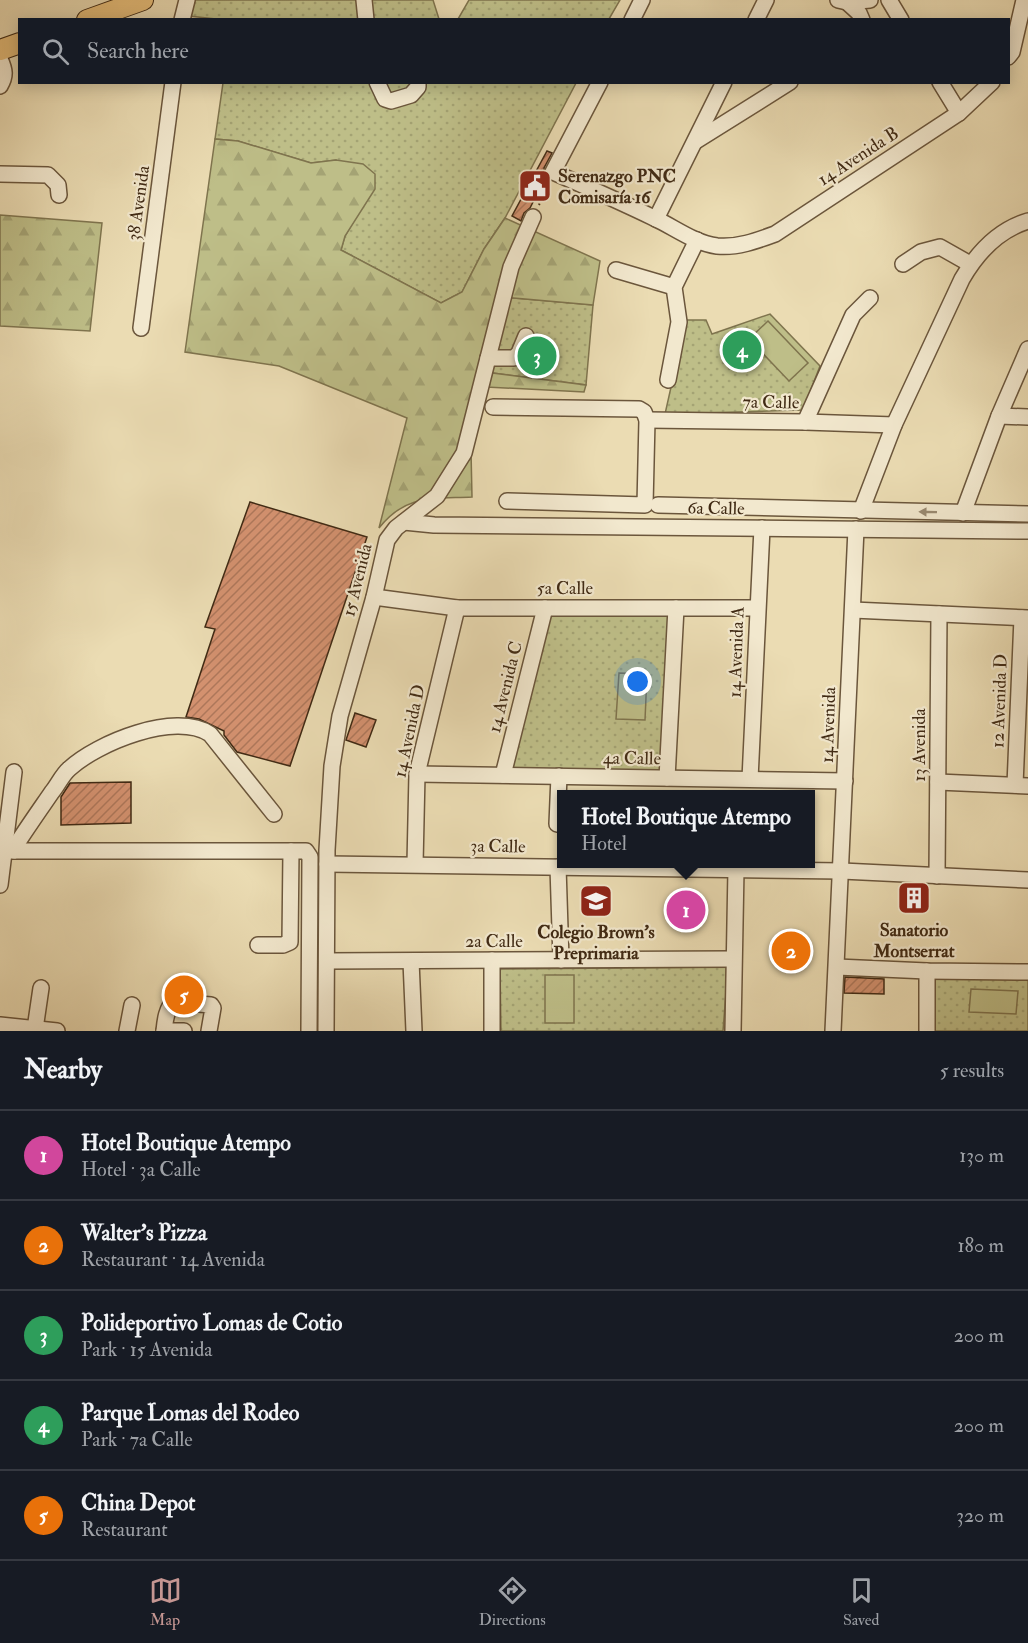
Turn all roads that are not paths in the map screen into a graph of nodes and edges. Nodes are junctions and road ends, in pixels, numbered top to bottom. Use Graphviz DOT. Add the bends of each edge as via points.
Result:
graph roads {
  1 [pos="143,0"];
  2 [pos="178,0"];
  3 [pos="187,0"];
  4 [pos="364,0"];
  5 [pos="642,0"];
  6 [pos="766,0"];
  7 [pos="870,0"];
  8 [pos="890,0"];
  9 [pos="1024,0"];
  10 [pos="842,1"];
  11 [pos="93,18"];
  12 [pos="182,18"];
  13 [pos="182,18"];
  14 [pos="366,18"];
  15 [pos="633,18"];
  16 [pos="757,18"];
  17 [pos="861,18"];
  18 [pos="897,18"];
  19 [pos="18,44"];
  20 [pos="0,50"];
  21 [pos="1010,54"];
  22 [pos="0,59"];
  23 [pos="173,84"];
  24 [pos="378,84"];
  25 [pos="418,84"];
  26 [pos="599,84"];
  27 [pos="723,84"];
  28 [pos="787,84"];
  29 [pos="941,84"];
  30 [pos="990,84"];
  31 [pos="0,86"];
  32 [pos="958,113"];
  33 [pos="694,142"];
  34 [pos="0,174"];
  35 [pos="59,195"];
  36 [pos="533,217"];
  37 [pos="656,219"];
  38 [pos="1028,221"];
  39 [pos="697,240"];
  40 [pos="975,259"];
  41 [pos="903,264"];
  42 [pos="616,270"];
  43 [pos="674,287"];
  44 [pos="870,298"];
  45 [pos="141,328"];
  46 [pos="526,336"];
  47 [pos="1028,349"];
  48 [pos="488,358"];
  49 [pos="668,380"];
  50 [pos="493,407"];
  51 [pos="999,416"];
  52 [pos="1028,417"];
  53 [pos="647,420"];
  54 [pos="805,422"];
  55 [pos="894,426"];
  56 [pos="507,501"];
  57 [pos="652,505"];
  58 [pos="861,511"];
  59 [pos="963,513"];
  60 [pos="1028,514"];
  61 [pos="404,522"];
  62 [pos="762,528"];
  63 [pos="856,529"];
  64 [pos="1028,531"];
  65 [pos="374,597"];
  66 [pos="457,608"];
  67 [pos="545,608"];
  68 [pos="676,608"];
  69 [pos="757,608"];
  70 [pos="853,610"];
  71 [pos="939,614"];
  72 [pos="1025,618"];
  73 [pos="14,772"];
  74 [pos="417,774"];
  75 [pos="503,775"];
  76 [pos="559,776"];
  77 [pos="667,778"];
  78 [pos="750,779"];
  79 [pos="845,781"];
  80 [pos="938,782"];
  81 [pos="1022,786"];
  82 [pos="558,790"];
  83 [pos="274,814"];
  84 [pos="299,851"];
  85 [pos="6,853"];
  86 [pos="327,864"];
  87 [pos="414,864"];
  88 [pos="557,867"];
  89 [pos="558,868"];
  90 [pos="647,868"];
  91 [pos="736,869"];
  92 [pos="842,871"];
  93 [pos="937,876"];
  94 [pos="1028,880"];
  95 [pos="0,885"];
  96 [pos="258,945"];
  97 [pos="733,959"];
  98 [pos="492,960"];
  99 [pos="561,960"];
  100 [pos="327,961"];
  101 [pos="411,961"];
  102 [pos="837,967"];
  103 [pos="927,971"];
  104 [pos="1028,972"];
  105 [pos="41,988"];
  106 [pos="132,1005"];
  107 [pos="0,1025"];
  108 [pos="35,1029"];
  109 [pos="57,1031"];
  110 [pos="127,1031"];
  111 [pos="164,1031"];
  112 [pos="184,1031"];
  113 [pos="209,1031"];
  114 [pos="309,1031"];
  115 [pos="326,1031"];
  116 [pos="414,1031"];
  117 [pos="492,1031"];
  118 [pos="733,1031"];
  119 [pos="833,1031"];
  120 [pos="927,1031"];
  1 -- 11 [label="main road"];
  2 -- 12 [label="street"];
  3 -- 13 [label="street"];
  4 -- 14 [label="street"];
  5 -- 15 [label="street"];
  6 -- 16 [label="street"];
  7 -- 10 [label="street"];
  8 -- 18 [label="street"];
  9 -- 21 [label="street"];
  10 -- 17 [label="street"];
  19 -- 20 [label="main road"];
  22 -- 31 [label="street" via="5,72"];
  23 -- 45 [label="street, 38 Avenida"];
  24 -- 25 [label="street" via="385,99 391,101 411,95"];
  26 -- 37 [label="street" via="553,172"];
  27 -- 33 [label="street"];
  28 -- 33 [label="street"];
  29 -- 32 [label="street"];
  30 -- 32 [label="street, 14 Avenida B"];
  32 -- 39 [label="street, 14 Avenida B" via="775,234 738,246 716,246"];
  33 -- 37 [label="street"];
  34 -- 35 [label="street" via="48,175 58,185"];
  36 -- 48 [label="street, 15 Avenida" via="511,267"];
  37 -- 39 [label="street"];
  38 -- 40 [label="street" via="1002,233"];
  39 -- 43 [label="street"];
  40 -- 41 [label="street" via="940,247 921,252"];
  40 -- 55 [label="street" via="955,293"];
  42 -- 43 [label="street"];
  43 -- 49 [label="street" via="680,314"];
  44 -- 54 [label="street" via="853,315"];
  46 -- 48 [label="street" via="514,358"];
  47 -- 51 [label="street"];
  48 -- 61 [label="street, 15 Avenida" via="464,453 437,496"];
  50 -- 53 [label="street" via="639,409"];
  51 -- 52 [label="street"];
  51 -- 59 [label="street"];
  53 -- 54 [label="street, 7a Calle"];
  53 -- 57 [label="street"];
  54 -- 55 [label="street, 7a Calle"];
  55 -- 58 [label="street"];
  56 -- 57 [label="street, 6a Calle"];
  57 -- 58 [label="street, 6a Calle"];
  59 -- 58 [label="street, 6a Calle, one-way"];
  59 -- 60 [label="street, 6a Calle"];
  61 -- 62 [label="street, 6a Calle"];
  61 -- 65 [label="street, 15 Avenida" via="387,540"];
  62 -- 63 [label="street, 6a Calle"];
  62 -- 69 [label="street, 14 Avenida A"];
  63 -- 64 [label="street, 6a Calle"];
  63 -- 70 [label="street, 14 Avenida"];
  65 -- 66 [label="street, 5a Calle"];
  65 -- 86 [label="street, 15 Avenida" via="340,716 332,766"];
  66 -- 67 [label="street, 5a Calle"];
  66 -- 74 [label="street, 14 Avenida D"];
  67 -- 68 [label="street, 5a Calle"];
  67 -- 75 [label="street, 14 Avenida C"];
  68 -- 69 [label="street, 5a Calle"];
  68 -- 77 [label="street"];
  69 -- 78 [label="street, 14 Avenida A"];
  70 -- 71 [label="street"];
  70 -- 79 [label="street, 14 Avenida"];
  71 -- 72 [label="street"];
  71 -- 80 [label="street, 13 Avenida"];
  72 -- 81 [label="street, 12 Avenida D"];
  73 -- 85 [label="street"];
  74 -- 75 [label="street, 4a Calle"];
  74 -- 87 [label="street, 14 Avenida D"];
  75 -- 76 [label="street, 4a Calle"];
  76 -- 77 [label="street, 4a Calle"];
  76 -- 82 [label="street"];
  77 -- 78 [label="street, 4a Calle"];
  78 -- 79 [label="street, 4a Calle"];
  79 -- 92 [label="street, 14 Avenida"];
  80 -- 81 [label="street"];
  80 -- 93 [label="street, 13 Avenida"];
  83 -- 85 [label="street" via="210,734 196,726 175,725 112,742 80,760 67,771 18,842"];
  84 -- 85 [label="street"];
  84 -- 96 [label="street" via="290,942"];
  84 -- 114 [label="street" via="310,857"];
  85 -- 95 [label="street"];
  86 -- 87 [label="street, 3a Calle"];
  86 -- 100 [label="street, 15 Avenida"];
  87 -- 88 [label="street, 3a Calle"];
  89 -- 99 [label="street"];
  90 -- 91 [label="street, 3a Calle"];
  91 -- 92 [label="street, 3a Calle"];
  91 -- 97 [label="street"];
  92 -- 93 [label="street, 3a Calle"];
  92 -- 102 [label="street, 14 Avenida"];
  93 -- 94 [label="street, 3a Calle"];
  97 -- 99 [label="street, 2a Calle"];
  97 -- 118 [label="street"];
  98 -- 99 [label="street, 2a Calle"];
  98 -- 101 [label="street, 2a Calle"];
  98 -- 117 [label="street"];
  100 -- 101 [label="street, 2a Calle"];
  100 -- 115 [label="street, 15 Avenida"];
  101 -- 116 [label="street"];
  102 -- 103 [label="street"];
  102 -- 119 [label="street, 14 Avenida"];
  103 -- 104 [label="street"];
  103 -- 120 [label="street"];
  105 -- 108 [label="street"];
  106 -- 110 [label="street"];
  107 -- 108 [label="street"];
  108 -- 109 [label="street"];
  111 -- 112 [label="street"];
  111 -- 113 [label="street" via="174,1002 211,1005"];
}
